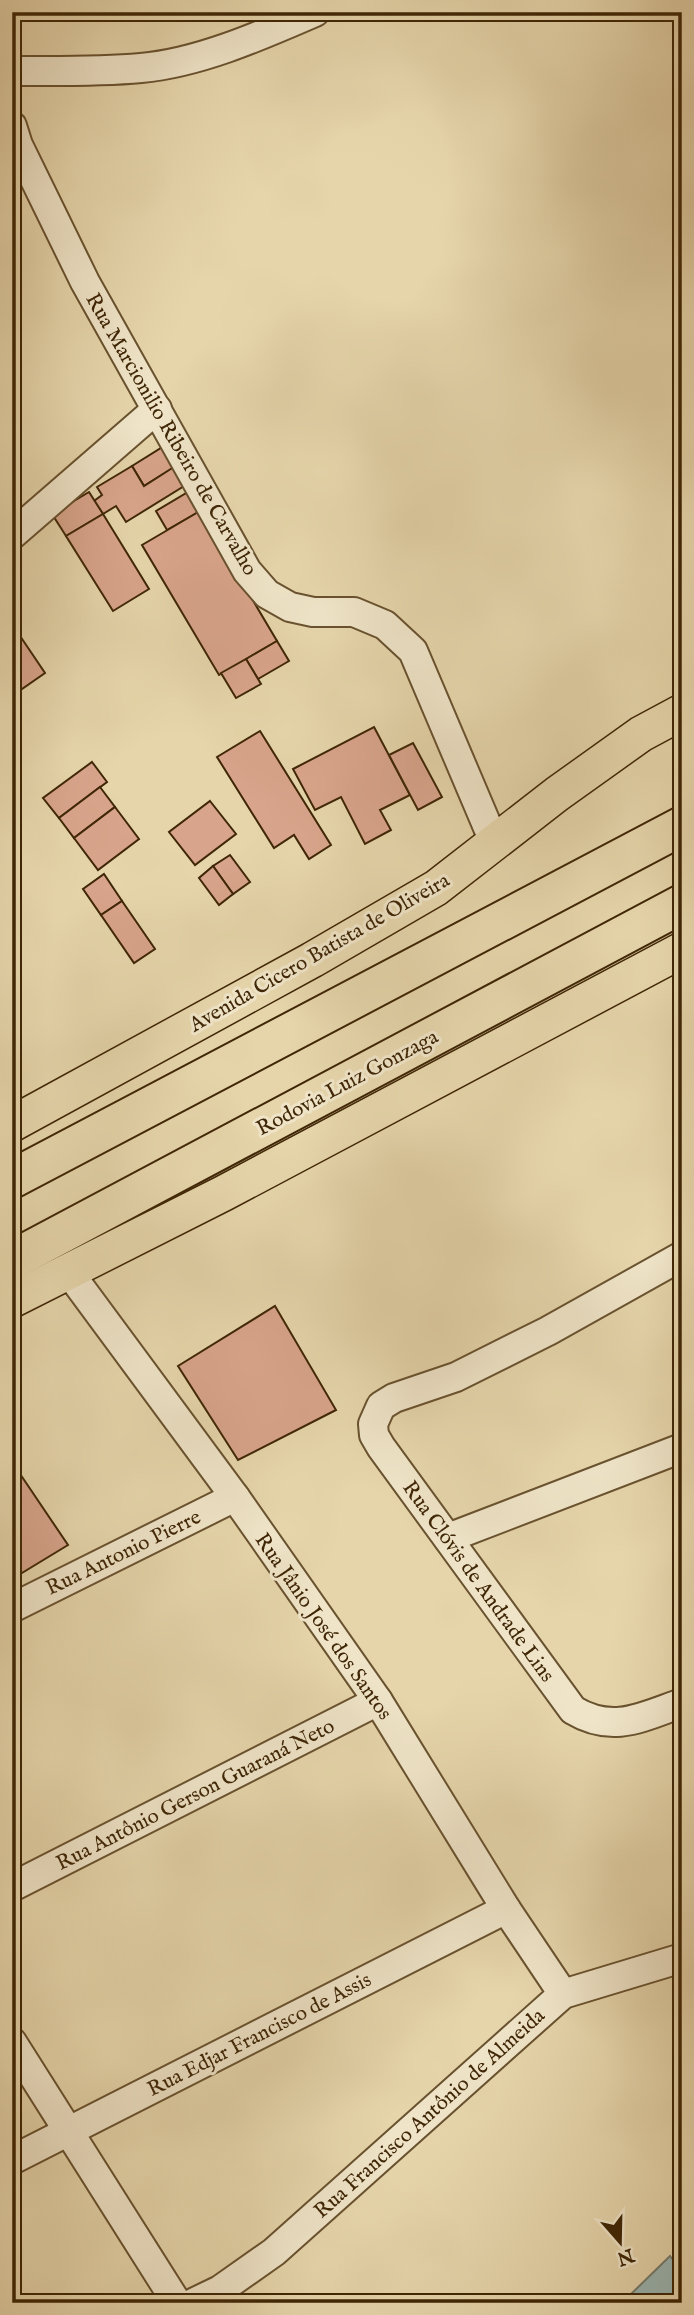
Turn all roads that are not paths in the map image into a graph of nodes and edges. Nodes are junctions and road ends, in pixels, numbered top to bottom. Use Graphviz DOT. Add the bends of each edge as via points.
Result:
graph roads {
  1 [pos="315,12"];
  2 [pos="12,71"];
  3 [pos="12,126"];
  4 [pos="157,409"];
  5 [pos="12,535"];
  6 [pos="682,712"];
  7 [pos="682,826"];
  8 [pos="495,844"];
  9 [pos="682,904"];
  10 [pos="682,950"];
  11 [pos="12,1124"];
  12 [pos="12,1179"];
  13 [pos="682,1256"];
  14 [pos="12,1260"];
  15 [pos="68,1270"];
  16 [pos="12,1300"];
  17 [pos="682,1448"];
  18 [pos="235,1497"];
  19 [pos="448,1538"];
  20 [pos="12,1608"];
  21 [pos="378,1701"];
  22 [pos="682,1703"];
  23 [pos="12,1887"];
  24 [pos="506,1909"];
  25 [pos="682,1958"];
  26 [pos="563,1994"];
  27 [pos="12,2042"];
  28 [pos="70,2130"];
  29 [pos="12,2160"];
  30 [pos="177,2303"];
  31 [pos="193,2303"];
  1 -- 2 [label="street" via="208,54 144,68"];
  3 -- 4 [label="street, Rua Marcionilio Ribeiro de Carvalho" via="85,282"];
  4 -- 5 [label="street"];
  4 -- 8 [label="street, Rua Marcionilio Ribeiro de Carvalho" via="247,570 267,594 290,607 313,612 354,612 385,625 413,651"];
  6 -- 8 [label="main road, Avenida Cicero Batista de Oliveira" via="641,734"];
  7 -- 12 [label="highway"];
  8 -- 11 [label="main road, Avenida Cicero Batista de Oliveira" via="414,901"];
  9 -- 14 [label="highway, Rodovia Luiz Gonzaga"];
  10 -- 15 [label="main road" via="224,1193"];
  13 -- 19 [label="street, Rua Clóvis de Andrade Lins" via="548,1331 381,1406 375,1415 374,1434"];
  15 -- 16 [label="main road"];
  15 -- 18 [label="street, Rua Jânio José dos Santos"];
  17 -- 19 [label="street"];
  18 -- 20 [label="street, Rua Antonio Pierre"];
  18 -- 21 [label="street, Rua Jânio José dos Santos"];
  19 -- 22 [label="street, Rua Clóvis de Andrade Lins" via="573,1710 610,1724"];
  21 -- 23 [label="street, Rua Antônio Gerson Guaraná Neto"];
  21 -- 24 [label="street, Rua Jânio José dos Santos"];
  24 -- 26 [label="street, Rua Jânio José dos Santos"];
  24 -- 28 [label="street, Rua Edjar Francisco de Assis"];
  25 -- 26 [label="street, Rua Francisco Antônio de Almeida"];
  26 -- 31 [label="street, Rua Francisco Antônio de Almeida" via="274,2252"];
  27 -- 28 [label="street"];
  28 -- 29 [label="street, Rua Edjar Francisco de Assis"];
  28 -- 30 [label="street"];
}
